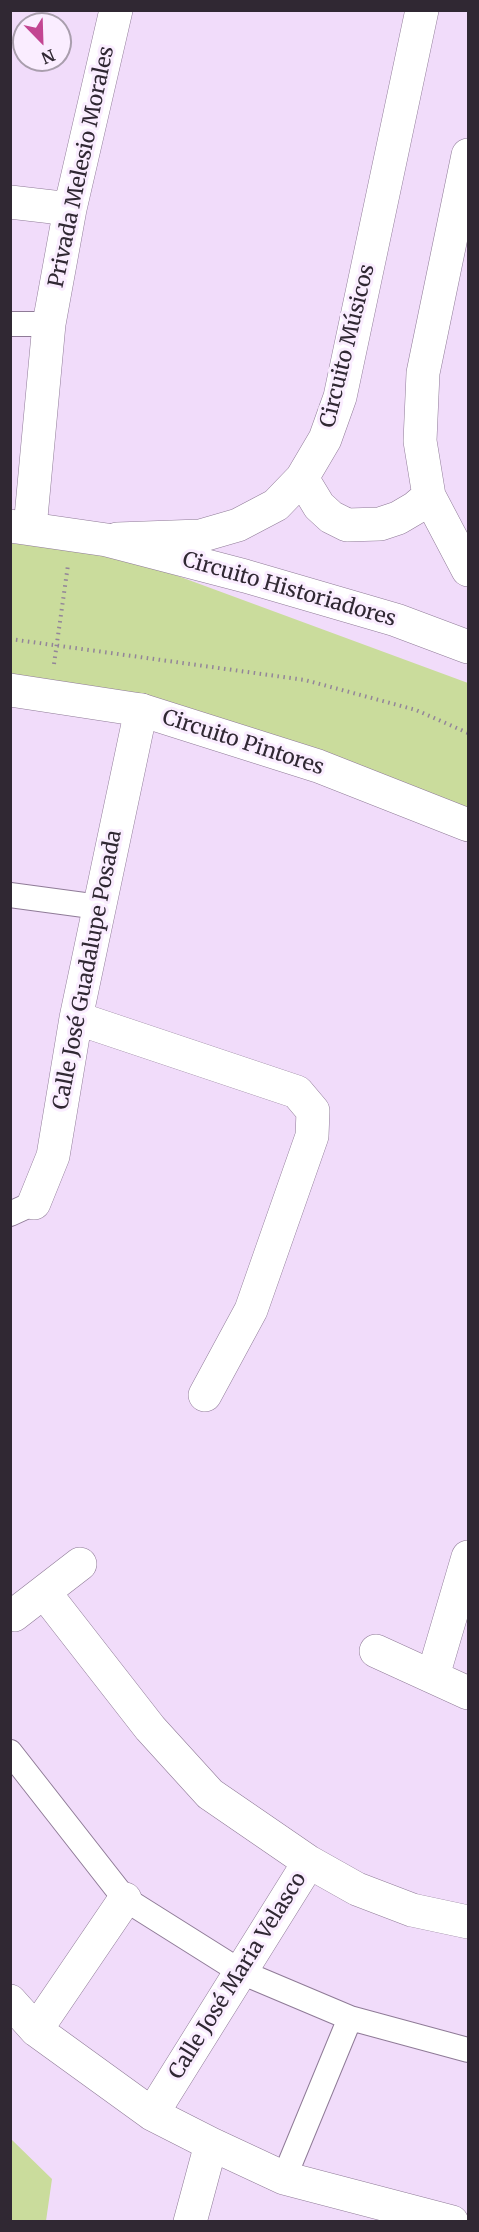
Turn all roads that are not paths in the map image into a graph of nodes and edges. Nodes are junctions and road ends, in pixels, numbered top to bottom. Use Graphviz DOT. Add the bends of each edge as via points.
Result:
graph roads {
  1 [pos="116,10"];
  2 [pos="422,10"];
  3 [pos="468,155"];
  4 [pos="10,202"];
  5 [pos="70,209"];
  6 [pos="10,324"];
  7 [pos="49,324"];
  8 [pos="303,478"];
  9 [pos="429,496"];
  10 [pos="20,527"];
  11 [pos="107,540"];
  12 [pos="468,570"];
  13 [pos="468,647"];
  14 [pos="10,690"];
  15 [pos="141,710"];
  16 [pos="468,825"];
  17 [pos="10,896"];
  18 [pos="99,907"];
  19 [pos="76,1018"];
  20 [pos="22,1208"];
  21 [pos="205,1395"];
  22 [pos="468,1557"];
  23 [pos="80,1564"];
  24 [pos="44,1592"];
  25 [pos="14,1615"];
  26 [pos="376,1651"];
  27 [pos="433,1676"];
  28 [pos="468,1693"];
  29 [pos="10,1752"];
  30 [pos="309,1862"];
  31 [pos="125,1899"];
  32 [pos="468,1922"];
  33 [pos="241,1972"];
  34 [pos="10,2001"];
  35 [pos="350,2018"];
  36 [pos="36,2030"];
  37 [pos="468,2050"];
  38 [pos="152,2114"];
  39 [pos="211,2144"];
  40 [pos="284,2178"];
  41 [pos="435,2220"];
  42 [pos="190,2222"];
  1 -- 5 [label="street, Privada Melesio Morales"];
  2 -- 8 [label="street, Circuito Músicos" via="340,396 325,439"];
  3 -- 9 [label="street" via="423,373 420,441"];
  4 -- 5 [label="street"];
  5 -- 7 [label="street, Privada Melesio Morales"];
  6 -- 7 [label="street"];
  7 -- 10 [label="street, Privada Melesio Morales"];
  8 -- 9 [label="street" via="319,506 347,525 380,524 398,518"];
  8 -- 11 [label="street, Circuito Músicos" via="276,505 238,525 200,536"];
  9 -- 12 [label="street"];
  10 -- 11 [label="street, Circuito Músicos"];
  11 -- 13 [label="street, Circuito Historiadores" via="385,617"];
  14 -- 15 [label="street, Circuito Pintores"];
  15 -- 16 [label="street, Circuito Pintores" via="318,766"];
  15 -- 18 [label="street, Calle José Guadalupe Posada"];
  17 -- 18 [label="street"];
  18 -- 19 [label="street, Calle José Guadalupe Posada"];
  19 -- 20 [label="street, Calle José Guadalupe Posada" via="53,1156"];
  19 -- 21 [label="street" via="297,1092 313,1111 312,1136 251,1310"];
  22 -- 27 [label="street"];
  23 -- 24 [label="street"];
  24 -- 25 [label="street"];
  24 -- 30 [label="street" via="150,1728 210,1794"];
  26 -- 27 [label="street"];
  27 -- 28 [label="street"];
  29 -- 31 [label="street"];
  30 -- 32 [label="street, Calle José Maria Velasco" via="357,1889 412,1910"];
  30 -- 33 [label="street, Calle José Maria Velasco"];
  31 -- 33 [label="street"];
  31 -- 36 [label="street"];
  33 -- 35 [label="street"];
  33 -- 38 [label="street, Calle José Maria Velasco"];
  34 -- 36 [label="street"];
  35 -- 37 [label="street"];
  35 -- 40 [label="street"];
  36 -- 38 [label="street"];
  38 -- 39 [label="street"];
  39 -- 40 [label="street"];
  39 -- 42 [label="street"];
  40 -- 41 [label="street"];
}
